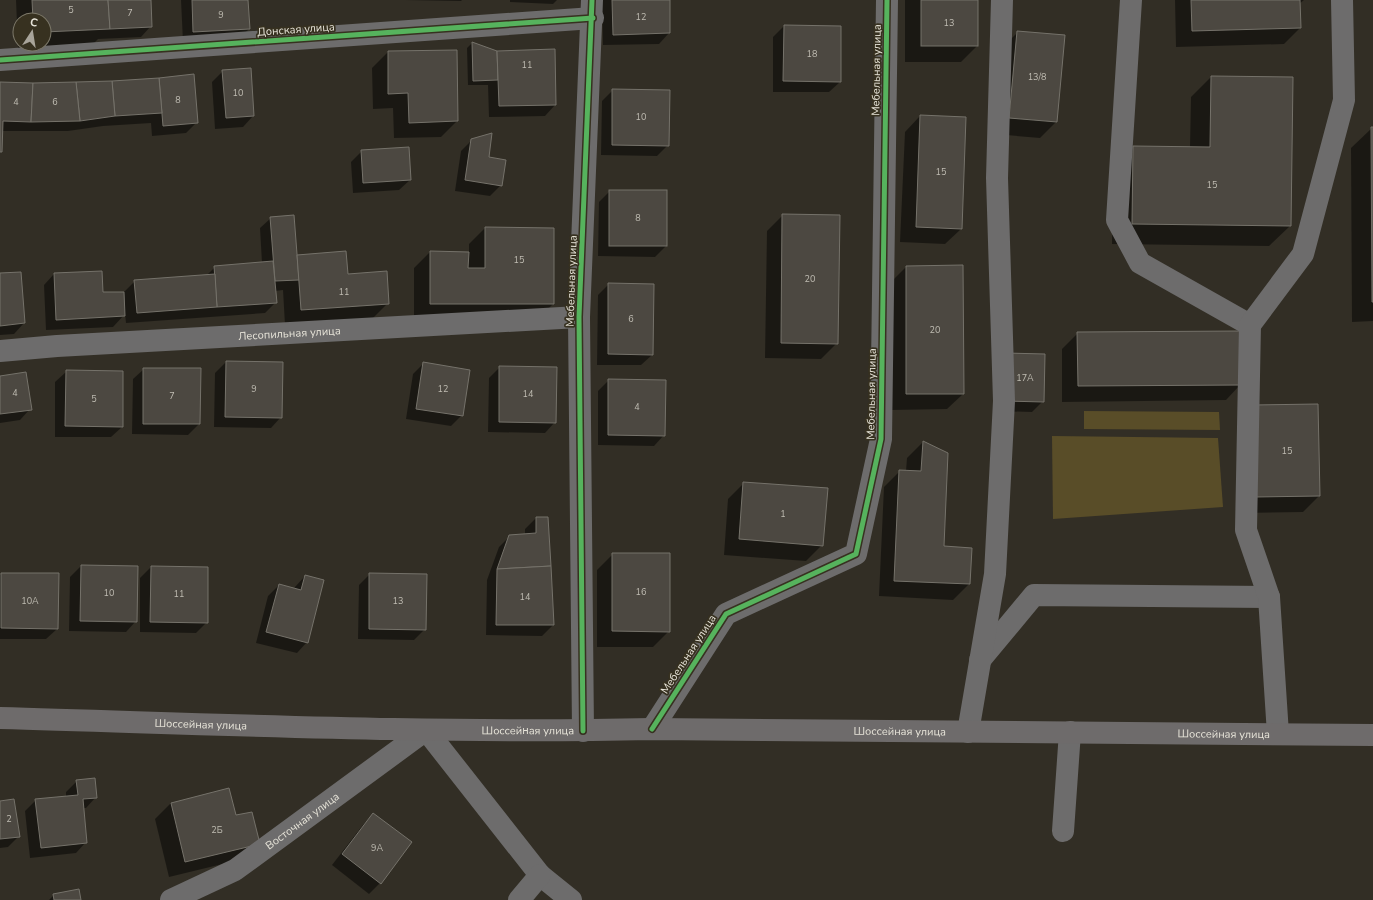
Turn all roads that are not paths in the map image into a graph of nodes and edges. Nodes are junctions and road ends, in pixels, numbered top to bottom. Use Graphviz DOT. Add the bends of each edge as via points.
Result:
graph roads {
  1 [pos="887,0"];
  2 [pos="1002,0"];
  3 [pos="1131,0"];
  4 [pos="1342,0"];
  5 [pos="592,9"];
  6 [pos="0,60"];
  7 [pos="579,316"];
  8 [pos="1250,325"];
  9 [pos="0,351"];
  10 [pos="1269,597"];
  11 [pos="980,660"];
  12 [pos="0,718"];
  13 [pos="652,729"];
  14 [pos="426,730"];
  15 [pos="583,730"];
  16 [pos="968,732"];
  17 [pos="1070,732"];
  18 [pos="1278,734"];
  19 [pos="1373,734"];
  20 [pos="1063,831"];
  21 [pos="540,875"];
  22 [pos="171,900"];
  23 [pos="519,900"];
  24 [pos="571,900"];
  1 -- 13 [label="street, Мебельная улица" via="881,439 856,554 726,614"];
  2 -- 11 [label="street" via="997,178 1004,401 995,574"];
  3 -- 8 [label="street" via="1117,220 1140,263"];
  4 -- 8 [label="street" via="1344,100 1303,254"];
  5 -- 6 [label="street, Донская улица"];
  5 -- 7 [label="street, Мебельная улица"];
  7 -- 9 [label="street, Лесопильная улица"];
  7 -- 15 [label="street, Мебельная улица"];
  8 -- 10 [label="street" via="1246,530"];
  10 -- 11 [label="street" via="1034,595"];
  10 -- 18 [label="street"];
  11 -- 16 [label="street"];
  12 -- 14 [label="main road, Шоссейная улица"];
  13 -- 15 [label="main road, Шоссейная улица"];
  13 -- 16 [label="main road, Шоссейная улица"];
  14 -- 15 [label="main road, Шоссейная улица"];
  14 -- 21 [label="street"];
  14 -- 22 [label="street, Восточная улица" via="235,870"];
  16 -- 17 [label="main road, Шоссейная улица"];
  17 -- 18 [label="main road, Шоссейная улица"];
  17 -- 20 [label="street"];
  18 -- 19 [label="main road, Шоссейная улица"];
  21 -- 23 [label="street"];
  21 -- 24 [label="street"];
}
